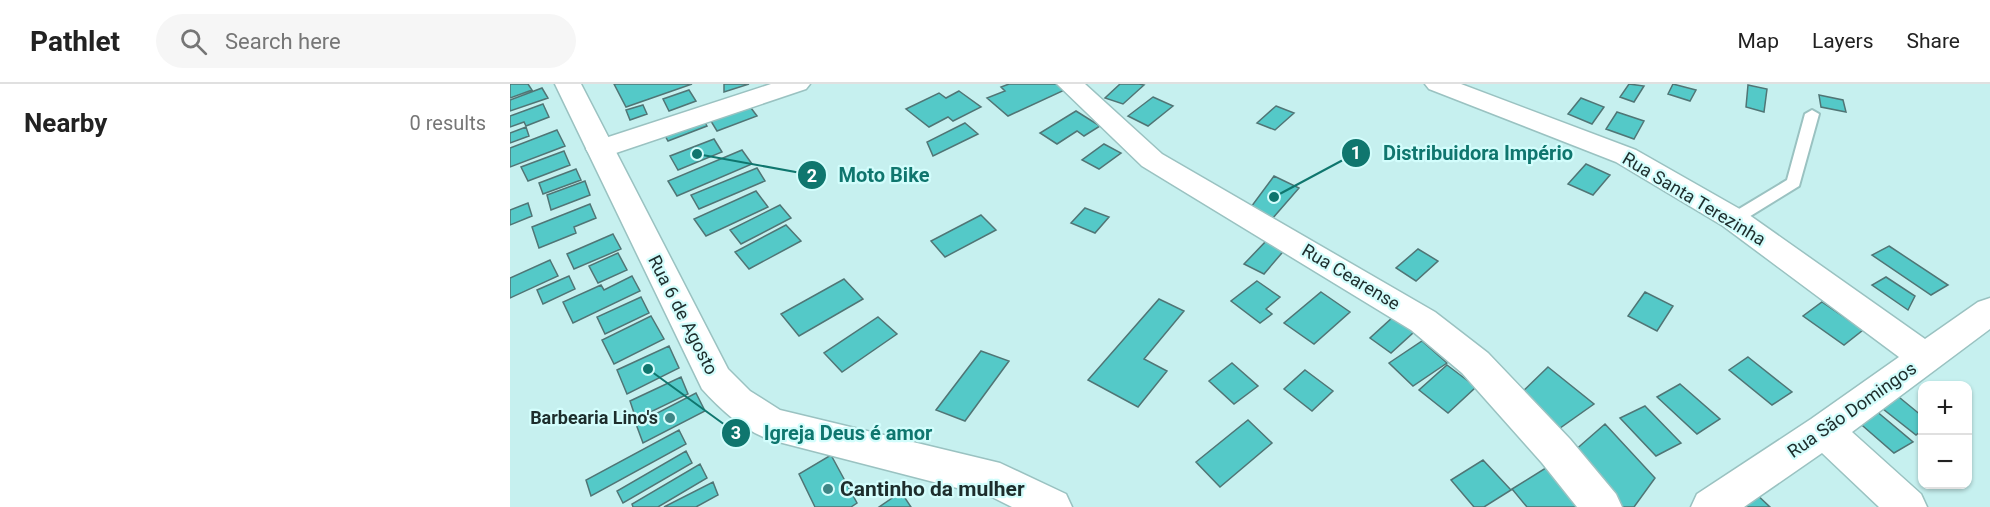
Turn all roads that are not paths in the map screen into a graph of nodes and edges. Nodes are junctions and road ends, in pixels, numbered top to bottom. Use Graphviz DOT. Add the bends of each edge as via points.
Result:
graph roads {
  1 [pos="568,84"];
  2 [pos="797,84"];
  3 [pos="1070,84"];
  4 [pos="1438,84"];
  5 [pos="1812,114"];
  6 [pos="600,149"];
  7 [pos="1734,219"];
  8 [pos="1990,311"];
  9 [pos="1926,358"];
  10 [pos="1824,431"];
  11 [pos="1052,507"];
  12 [pos="1602,507"];
  13 [pos="1711,507"];
  14 [pos="1907,507"];
  1 -- 6 [label="street, Rua 6 de Agosto"];
  2 -- 6 [label="street"];
  3 -- 12 [label="street, Rua Cearense" via="1152,160 1423,321 1475,363"];
  4 -- 7 [label="street, Rua Santa Terezinha" via="1626,156"];
  5 -- 7 [label="lane" via="1794,183"];
  6 -- 11 [label="street, Rua 6 de Agosto" via="715,379 737,402 771,424 1000,481"];
  7 -- 9 [label="street, Rua Santa Terezinha"];
  8 -- 9 [label="street, Rua São Domingos"];
  9 -- 10 [label="street, Rua São Domingos"];
  10 -- 13 [label="street, Rua São Domingos"];
  10 -- 14 [label="street"];
}
